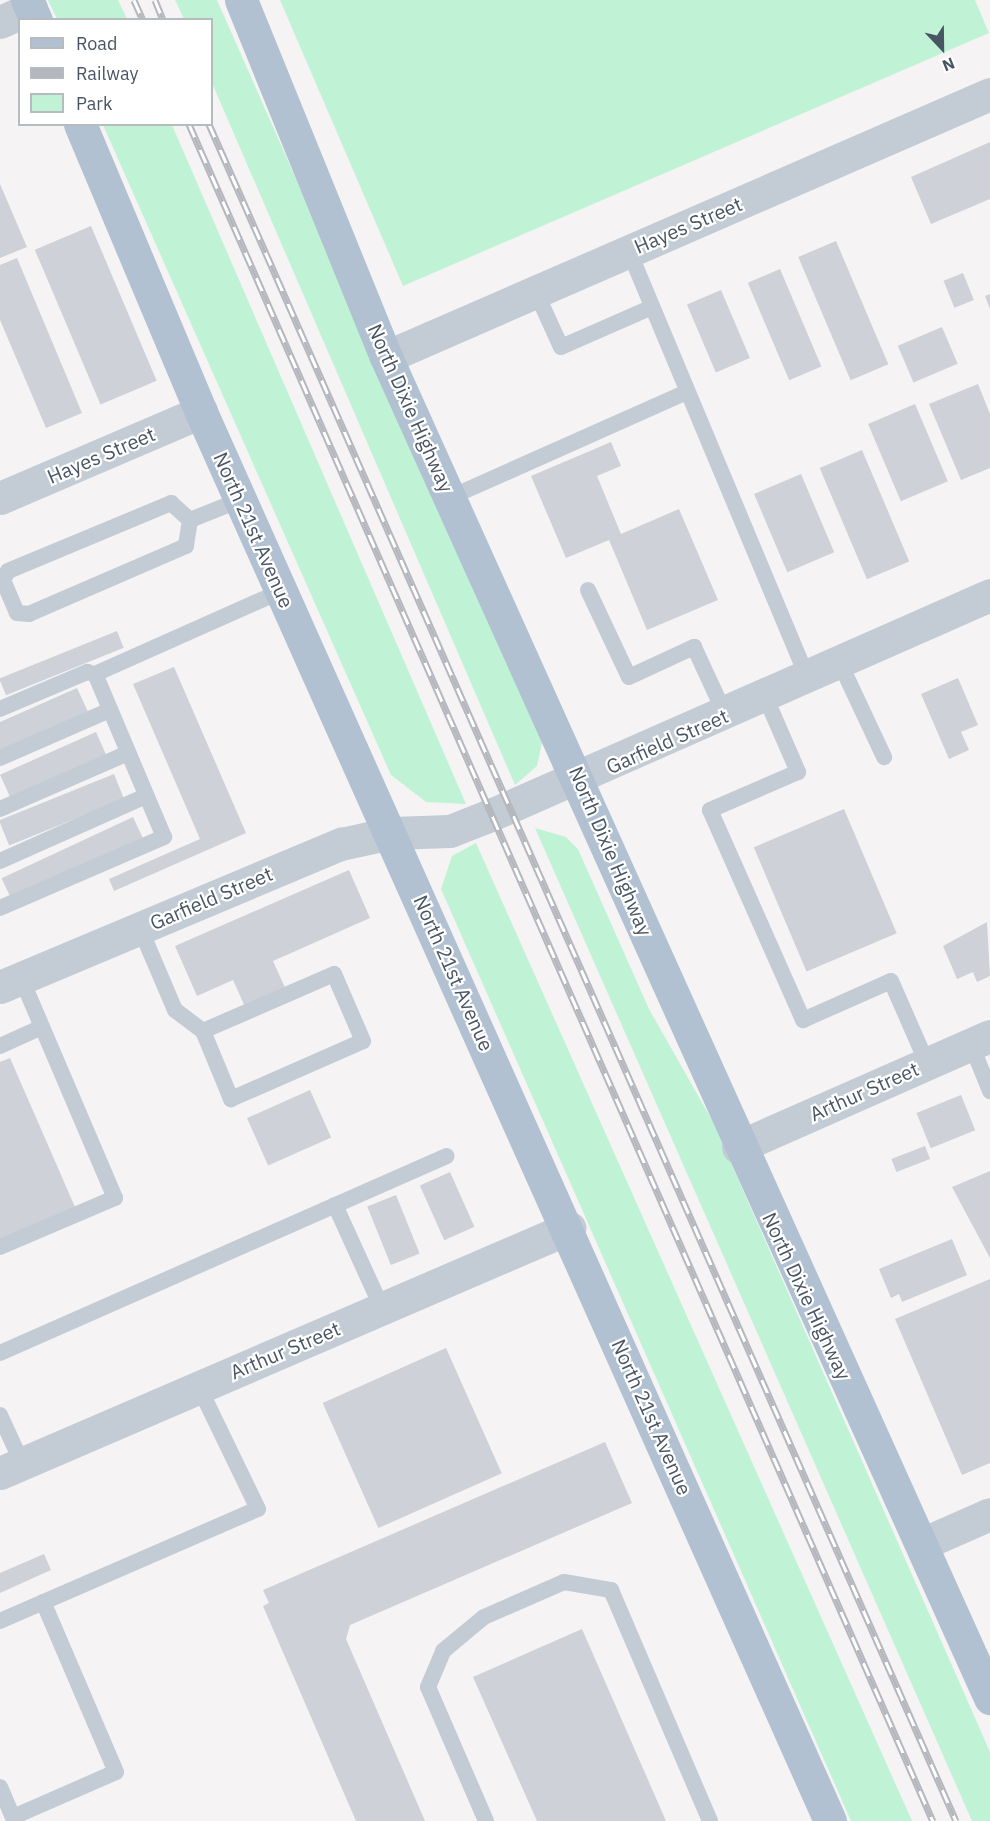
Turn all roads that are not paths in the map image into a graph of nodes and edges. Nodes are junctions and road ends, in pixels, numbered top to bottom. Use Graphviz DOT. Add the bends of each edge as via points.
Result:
graph roads {
  1 [pos="241,0"];
  2 [pos="31,9"];
  3 [pos="0,22"];
  4 [pos="990,94"];
  5 [pos="81,126"];
  6 [pos="629,251"];
  7 [pos="536,292"];
  8 [pos="652,307"];
  9 [pos="386,357"];
  10 [pos="687,392"];
  11 [pos="201,412"];
  12 [pos="451,497"];
  13 [pos="0,498"];
  14 [pos="240,500"];
  15 [pos="190,520"];
  16 [pos="588,590"];
  17 [pos="281,591"];
  18 [pos="990,595"];
  19 [pos="840,663"];
  20 [pos="95,674"];
  21 [pos="807,677"];
  22 [pos="765,696"];
  23 [pos="0,709"];
  24 [pos="110,710"];
  25 [pos="725,714"];
  26 [pos="128,753"];
  27 [pos="884,757"];
  28 [pos="0,758"];
  29 [pos="581,779"];
  30 [pos="146,796"];
  31 [pos="0,809"];
  32 [pos="391,833"];
  33 [pos="0,861"];
  34 [pos="0,908"];
  35 [pos="140,928"];
  36 [pos="10,983"];
  37 [pos="42,1028"];
  38 [pos="203,1031"];
  39 [pos="980,1040"];
  40 [pos="0,1046"];
  41 [pos="927,1063"];
  42 [pos="990,1091"];
  43 [pos="738,1147"];
  44 [pos="446,1156"];
  45 [pos="335,1205"];
  46 [pos="569,1228"];
  47 [pos="0,1247"];
  48 [pos="382,1308"];
  49 [pos="0,1353"];
  50 [pos="199,1387"];
  51 [pos="0,1415"];
  52 [pos="11,1468"];
  53 [pos="990,1514"];
  54 [pos="922,1544"];
  55 [pos="43,1602"];
  56 [pos="0,1621"];
  57 [pos="990,1698"];
  58 [pos="0,1787"];
  59 [pos="486,1821"];
  60 [pos="710,1821"];
  61 [pos="830,1821"];
  1 -- 9 [label="main road, North Dixie Highway"];
  2 -- 3 [label="street"];
  4 -- 6 [label="street, Hayes Street"];
  5 -- 11 [label="main road, North 21st Avenue"];
  6 -- 7 [label="street, Hayes Street"];
  6 -- 8 [label="lane"];
  7 -- 8 [label="lane" via="561,347"];
  7 -- 9 [label="street, Hayes Street"];
  8 -- 10 [label="lane"];
  9 -- 12 [label="main road, North Dixie Highway"];
  10 -- 12 [label="lane"];
  10 -- 21 [label="lane"];
  11 -- 13 [label="street, Hayes Street"];
  11 -- 14 [label="main road, North 21st Avenue"];
  12 -- 29 [label="main road, North Dixie Highway"];
  14 -- 15 [label="lane"];
  14 -- 17 [label="main road, North 21st Avenue"];
  15 -- 15 [label="lane" via="171,503 8,571 3,580 17,613 29,614 186,546"];
  16 -- 25 [label="lane" via="629,677 694,647"];
  17 -- 20 [label="lane"];
  17 -- 32 [label="main road, North 21st Avenue"];
  18 -- 19 [label="street, Garfield Street"];
  19 -- 21 [label="street, Garfield Street"];
  19 -- 27 [label="lane"];
  20 -- 23 [label="lane" via="87,672"];
  20 -- 24 [label="lane"];
  21 -- 22 [label="street, Garfield Street"];
  22 -- 25 [label="street, Garfield Street"];
  22 -- 41 [label="lane" via="798,772 710,810 803,1020 891,981"];
  24 -- 26 [label="lane"];
  24 -- 28 [label="lane"];
  25 -- 29 [label="street, Garfield Street"];
  26 -- 30 [label="lane"];
  26 -- 31 [label="lane"];
  29 -- 32 [label="street, Garfield Street" via="450,831"];
  29 -- 43 [label="main road, North Dixie Highway"];
  30 -- 33 [label="lane"];
  30 -- 34 [label="lane" via="164,837"];
  32 -- 35 [label="street, Garfield Street" via="341,844"];
  32 -- 46 [label="main road, North 21st Avenue"];
  35 -- 36 [label="street, Garfield Street"];
  35 -- 38 [label="lane" via="175,1010"];
  36 -- 37 [label="lane"];
  37 -- 40 [label="lane"];
  37 -- 47 [label="lane" via="115,1198"];
  38 -- 38 [label="lane" via="231,1099 363,1041 334,974"];
  39 -- 41 [label="street, Arthur Street"];
  39 -- 42 [label="lane"];
  41 -- 43 [label="street, Arthur Street"];
  43 -- 54 [label="main road, North Dixie Highway"];
  44 -- 45 [label="lane"];
  45 -- 48 [label="lane"];
  45 -- 49 [label="lane"];
  46 -- 48 [label="street, Arthur Street"];
  46 -- 61 [label="main road, North 21st Avenue"];
  48 -- 50 [label="street, Arthur Street"];
  50 -- 52 [label="street, Arthur Street"];
  50 -- 55 [label="lane" via="258,1509"];
  51 -- 52 [label="lane"];
  53 -- 54 [label="street"];
  54 -- 57 [label="main road, North Dixie Highway"];
  55 -- 56 [label="lane"];
  55 -- 58 [label="lane" via="116,1772 14,1817"];
  59 -- 60 [label="lane" via="428,1687 443,1652 484,1617 564,1582 611,1590"];
}
